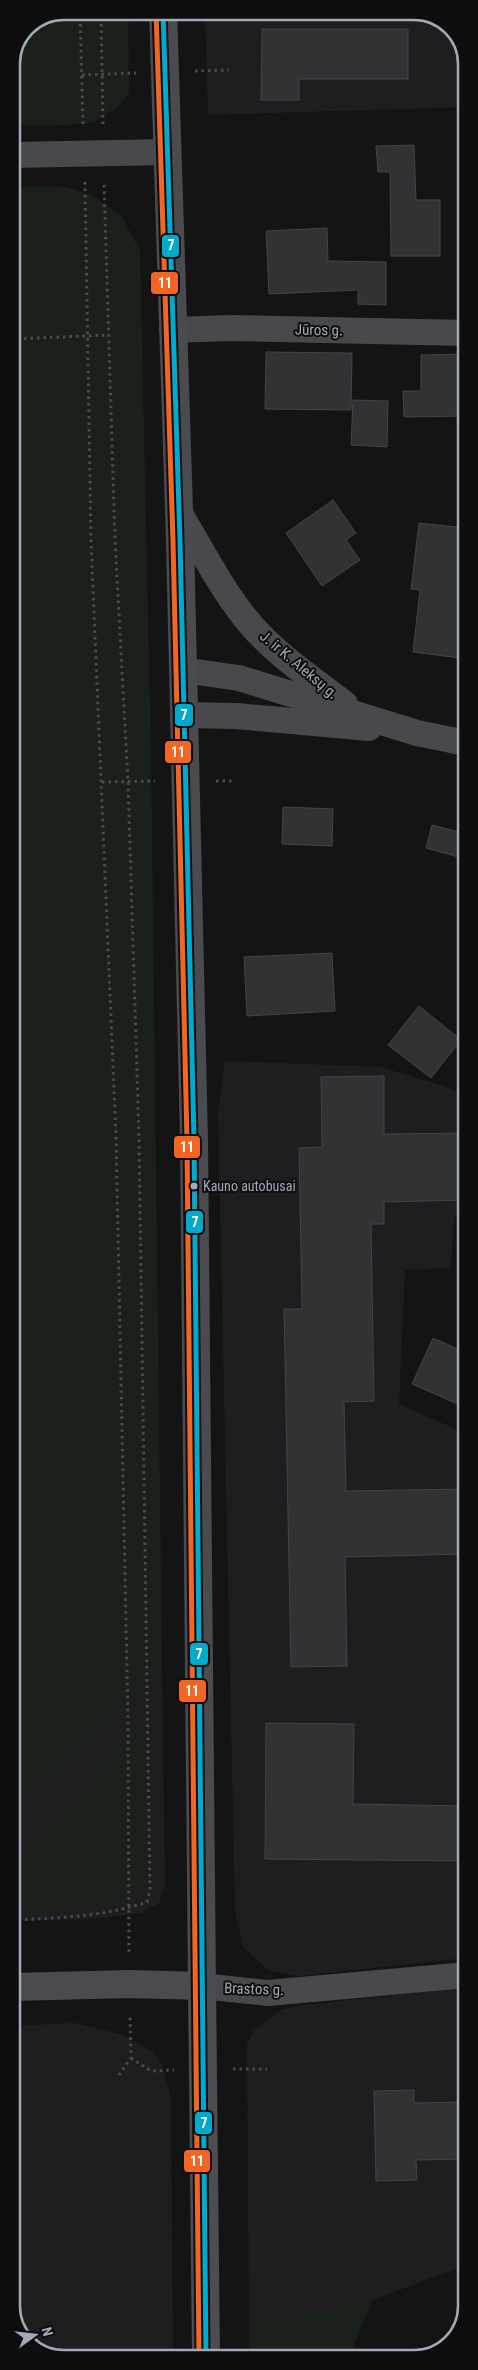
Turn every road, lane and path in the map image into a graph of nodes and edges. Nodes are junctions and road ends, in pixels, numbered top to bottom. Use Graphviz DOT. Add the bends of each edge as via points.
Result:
graph roads {
  1 [pos="81,20"];
  2 [pos="101,20"];
  3 [pos="163,20"];
  4 [pos="168,152"];
  5 [pos="94,153"];
  6 [pos="20,155"];
  7 [pos="172,330"];
  8 [pos="458,333"];
  9 [pos="88,336"];
  10 [pos="109,336"];
  11 [pos="20,339"];
  12 [pos="179,512"];
  13 [pos="182,670"];
  14 [pos="358,713"];
  15 [pos="183,715"];
  16 [pos="417,733"];
  17 [pos="458,742"];
  18 [pos="128,1908"];
  19 [pos="20,1920"];
  20 [pos="458,1976"];
  21 [pos="202,1986"];
  22 [pos="20,1987"];
  23 [pos="203,2069"];
  24 [pos="119,2076"];
  25 [pos="206,2350"];
  1 -- 5 [label="path"];
  2 -- 5 [label="path"];
  3 -- 4 [label="main road"];
  4 -- 5 [label="street"];
  4 -- 7 [label="main road"];
  5 -- 6 [label="street"];
  5 -- 9 [label="path"];
  5 -- 10 [label="path"];
  7 -- 8 [label="street, Jūros g." via="232,328"];
  7 -- 12 [label="main road"];
  9 -- 10 [label="path"];
  9 -- 11 [label="path"];
  9 -- 18 [label="path" via="91,541 116,1137 128,1720"];
  10 -- 18 [label="path" via="140,1138 149,1716 150,1890 147,1902"];
  12 -- 13 [label="main road"];
  12 -- 14 [label="street, J. ir K. Aleksų g." via="233,602 252,626 290,662"];
  13 -- 14 [label="street, J. ir K. Aleksų g." via="239,678"];
  13 -- 15 [label="main road"];
  14 -- 16 [label="street, J. ir K. Aleksų g."];
  15 -- 16 [label="street, J. ir K. Aleksų g." via="236,716"];
  15 -- 21 [label="main road" via="194,1140"];
  16 -- 17 [label="street, J. ir K. Aleksų g."];
  18 -- 19 [label="path" via="81,1917"];
  20 -- 21 [label="street, Brastos g." via="268,1992"];
  21 -- 22 [label="main road, Brastos g."];
  21 -- 23 [label="main road"];
  23 -- 24 [label="path" via="151,2071 131,2058"];
  23 -- 25 [label="main road"];
}
